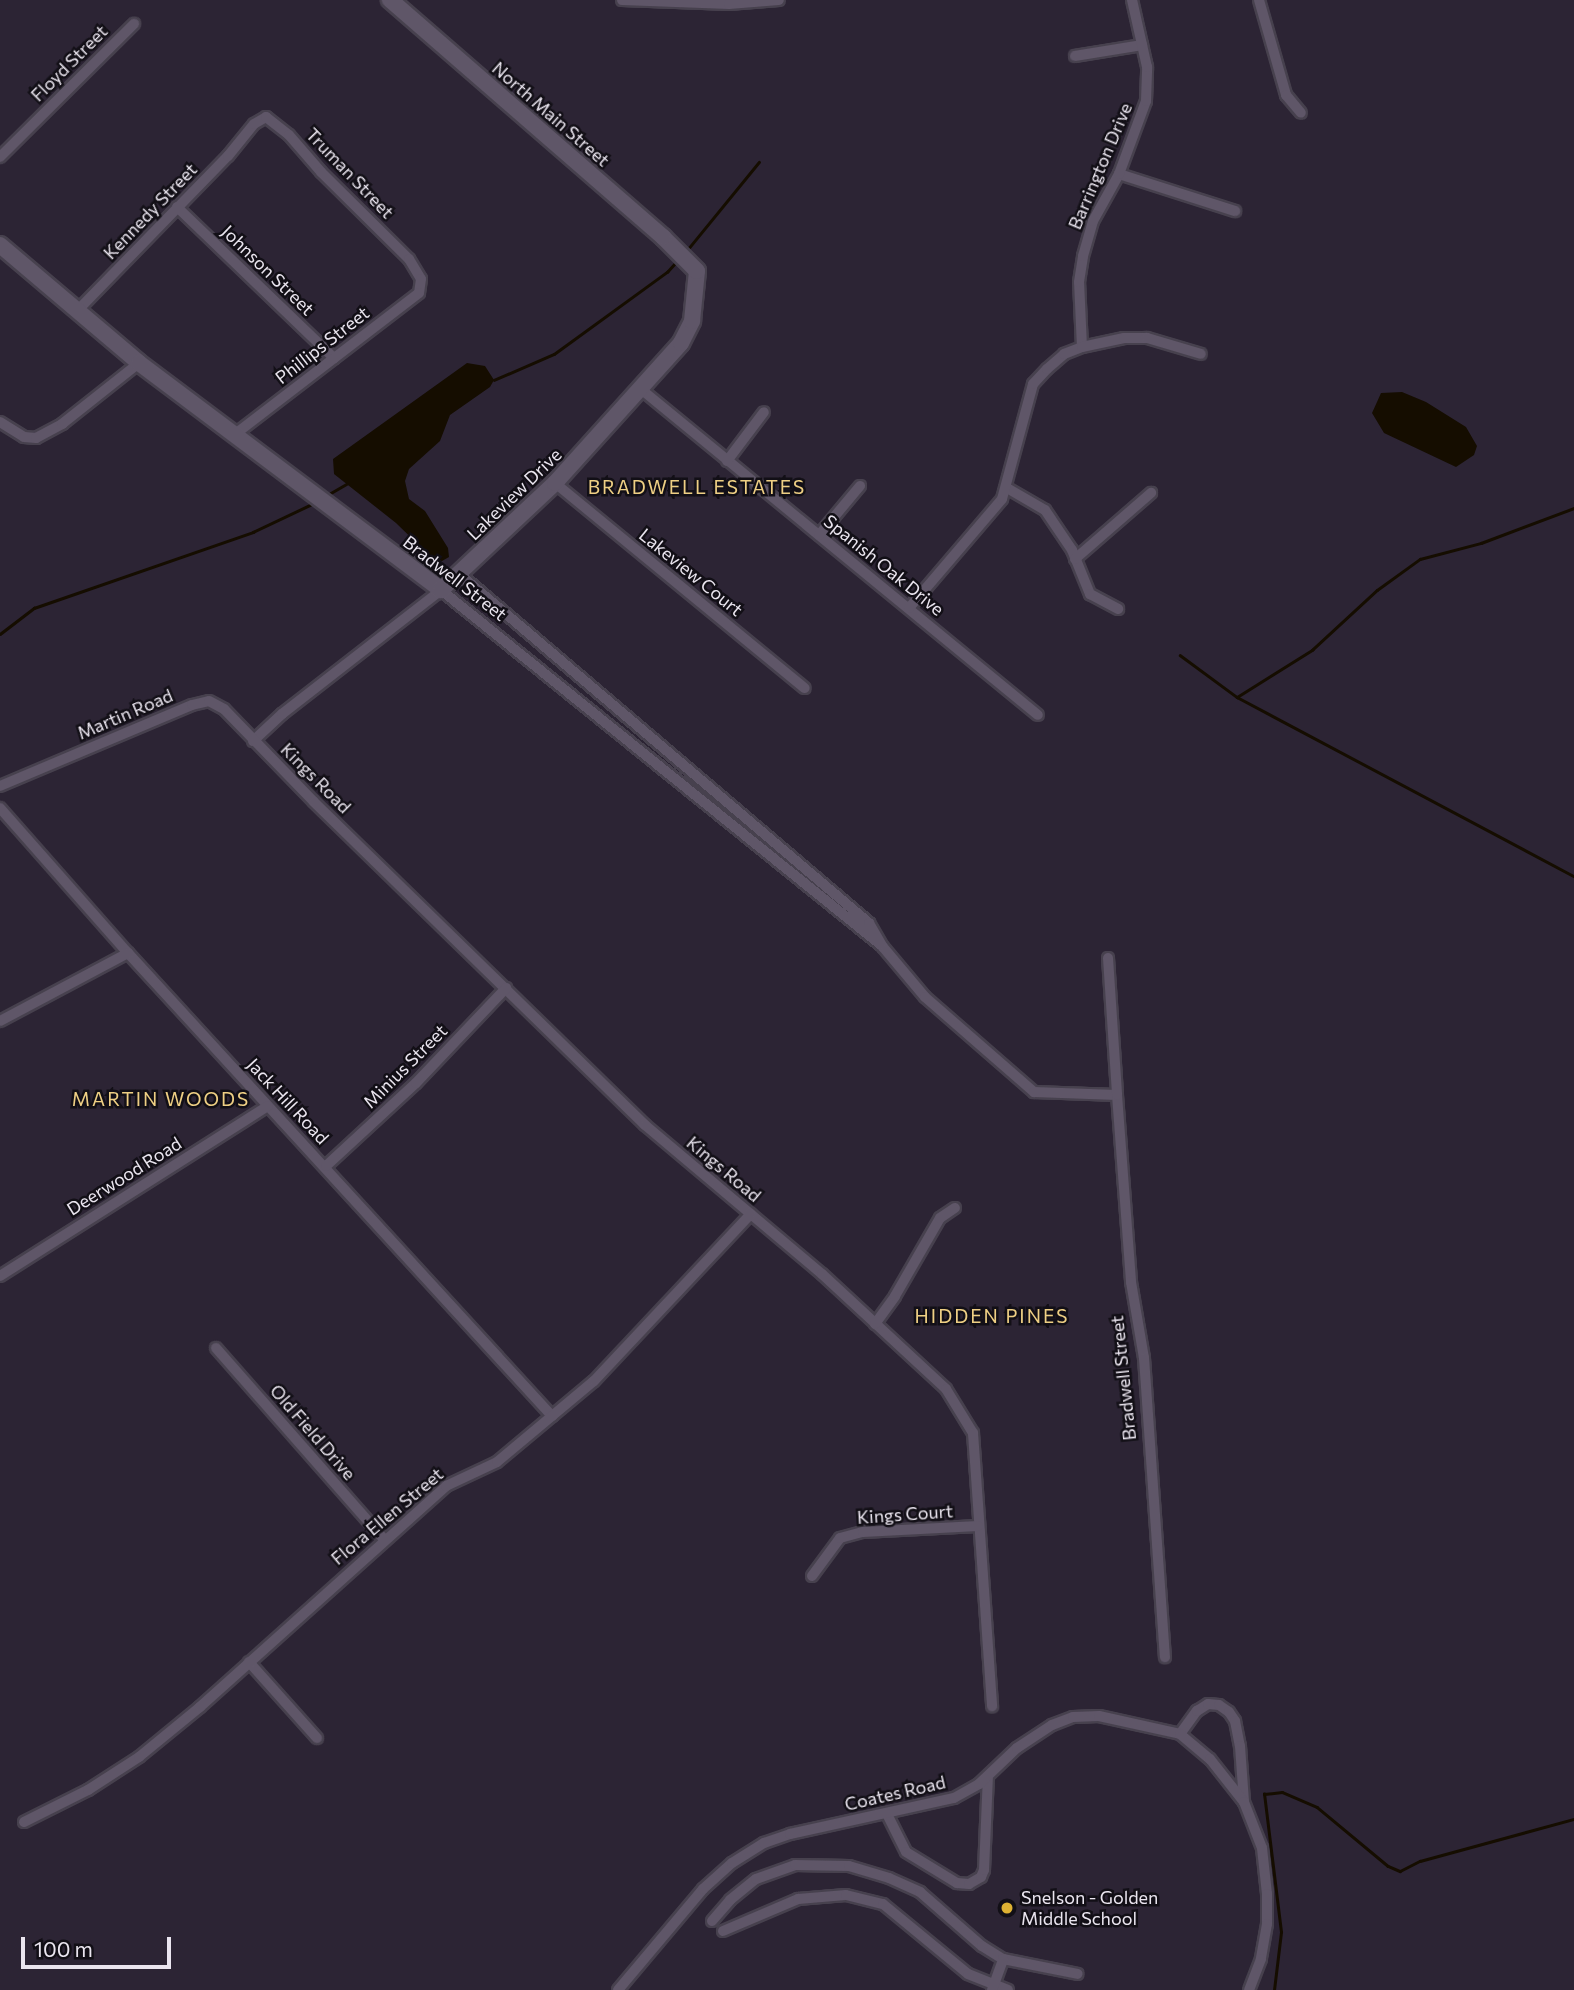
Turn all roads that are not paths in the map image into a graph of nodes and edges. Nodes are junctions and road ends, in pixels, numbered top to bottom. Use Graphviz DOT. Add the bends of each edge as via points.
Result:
graph roads {
  1 [pos="390,0"];
  2 [pos="624,0"];
  3 [pos="779,0"];
  4 [pos="1132,0"];
  5 [pos="1259,0"];
  6 [pos="134,24"];
  7 [pos="1142,45"];
  8 [pos="1075,56"];
  9 [pos="1301,113"];
  10 [pos="245,134"];
  11 [pos="0,157"];
  12 [pos="1119,174"];
  13 [pos="177,207"];
  14 [pos="1235,211"];
  15 [pos="0,245"];
  16 [pos="685,259"];
  17 [pos="421,279"];
  18 [pos="78,310"];
  19 [pos="1082,347"];
  20 [pos="1200,354"];
  21 [pos="334,358"];
  22 [pos="139,363"];
  23 [pos="642,390"];
  24 [pos="764,412"];
  25 [pos="0,422"];
  26 [pos="235,434"];
  27 [pos="727,461"];
  28 [pos="555,483"];
  29 [pos="860,486"];
  30 [pos="1007,488"];
  31 [pos="1151,492"];
  32 [pos="819,535"];
  33 [pos="1075,559"];
  34 [pos="458,573"];
  35 [pos="441,590"];
  36 [pos="909,608"];
  37 [pos="1118,609"];
  38 [pos="805,688"];
  39 [pos="1038,715"];
  40 [pos="253,741"];
  41 [pos="0,786"];
  42 [pos="0,808"];
  43 [pos="883,947"];
  44 [pos="128,953"];
  45 [pos="1108,958"];
  46 [pos="506,988"];
  47 [pos="0,1021"];
  48 [pos="1117,1095"];
  49 [pos="268,1106"];
  50 [pos="326,1166"];
  51 [pos="956,1208"];
  52 [pos="751,1214"];
  53 [pos="0,1276"];
  54 [pos="875,1324"];
  55 [pos="216,1348"];
  56 [pos="552,1416"];
  57 [pos="978,1526"];
  58 [pos="384,1539"];
  59 [pos="812,1576"];
  60 [pos="1165,1657"];
  61 [pos="249,1662"];
  62 [pos="992,1706"];
  63 [pos="1180,1734"];
  64 [pos="317,1738"];
  65 [pos="988,1776"];
  66 [pos="1244,1802"];
  67 [pos="887,1814"];
  68 [pos="24,1822"];
  69 [pos="712,1921"];
  70 [pos="723,1931"];
  71 [pos="1003,1959"];
  72 [pos="1078,1974"];
  73 [pos="993,1988"];
  74 [pos="618,1990"];
  75 [pos="1008,1990"];
  76 [pos="1248,1990"];
  1 -- 16 [label="street, North Main Street"];
  2 -- 3 [label="street" via="729,4"];
  4 -- 7 [label="street, Barrington Drive"];
  5 -- 9 [label="street" via="1286,96"];
  6 -- 11 [label="street, Floyd Street"];
  7 -- 8 [label="street"];
  7 -- 12 [label="street, Barrington Drive" via="1146,101"];
  10 -- 13 [label="street, Kennedy Street"];
  10 -- 17 [label="street, Truman Street" via="266,117 289,135 409,259"];
  12 -- 14 [label="street"];
  12 -- 19 [label="street, Barrington Drive" via="1093,221 1083,256 1079,282"];
  13 -- 18 [label="street, Kennedy Street"];
  13 -- 21 [label="street, Johnson Street"];
  15 -- 18 [label="street, Bradwell Street"];
  16 -- 23 [label="street, Lakeview Drive" via="697,271 692,321 681,343"];
  17 -- 21 [label="street, Phillips Street" via="419,293"];
  18 -- 22 [label="street, Bradwell Street"];
  19 -- 20 [label="street" via="1147,338"];
  19 -- 30 [label="street" via="1064,354 1033,384"];
  21 -- 26 [label="street, Phillips Street"];
  22 -- 25 [label="street" via="62,424 37,438 24,437"];
  22 -- 26 [label="street, Bradwell Street"];
  23 -- 27 [label="street, Spanish Oak Drive"];
  23 -- 28 [label="street, Lakeview Drive"];
  24 -- 27 [label="street"];
  26 -- 35 [label="street, Bradwell Street"];
  27 -- 32 [label="street, Spanish Oak Drive"];
  28 -- 34 [label="street, Lakeview Drive"];
  28 -- 38 [label="street, Lakeview Court"];
  29 -- 32 [label="street"];
  30 -- 33 [label="street" via="1045,510"];
  30 -- 36 [label="street" via="1003,499"];
  31 -- 33 [label="street"];
  32 -- 36 [label="street, Spanish Oak Drive"];
  33 -- 37 [label="street" via="1090,594"];
  34 -- 35 [label="street, Lakeview Drive"];
  34 -- 43 [label="street, Bradwell Street" via="869,923"];
  35 -- 40 [label="street, Lakeview Drive"];
  35 -- 43 [label="street, Bradwell Street"];
  36 -- 39 [label="street, Spanish Oak Drive"];
  40 -- 41 [label="street, Martin Road" via="224,709 209,701"];
  40 -- 46 [label="street, Kings Road"];
  42 -- 44 [label="street, Jack Hill Road"];
  43 -- 48 [label="street, Bradwell Street" via="943,1015 1034,1091"];
  44 -- 47 [label="street"];
  44 -- 49 [label="street, Jack Hill Road"];
  45 -- 48 [label="street, Bradwell Street"];
  46 -- 50 [label="street, Minius Street" via="416,1083"];
  46 -- 52 [label="street, Kings Road" via="645,1125"];
  48 -- 60 [label="street, Bradwell Street" via="1131,1282 1144,1358"];
  49 -- 50 [label="street, Jack Hill Road"];
  49 -- 53 [label="street, Deerwood Road"];
  50 -- 56 [label="street, Jack Hill Road"];
  51 -- 54 [label="street" via="940,1217"];
  52 -- 54 [label="street, Kings Road"];
  52 -- 56 [label="street, Flora Ellen Street" via="594,1381"];
  54 -- 57 [label="street, Kings Road" via="946,1389 967,1419 973,1433"];
  55 -- 58 [label="street, Old Field Drive"];
  56 -- 58 [label="street, Flora Ellen Street" via="497,1462 446,1486"];
  57 -- 59 [label="street, Kings Court" via="863,1532 840,1538"];
  57 -- 62 [label="street, Kings Road"];
  58 -- 61 [label="street, Flora Ellen Street"];
  61 -- 64 [label="street"];
  61 -- 68 [label="street, Flora Ellen Street" via="139,1757 88,1790"];
  63 -- 65 [label="street, Coates Road" via="1099,1716 1073,1717 1017,1748"];
  63 -- 66 [label="street, Coates Road" via="1210,1759"];
  63 -- 66 [label="street" via="1197,1711 1209,1704 1229,1712 1240,1746"];
  65 -- 67 [label="street, Coates Road" via="954,1798"];
  65 -- 67 [label="street" via="984,1870 969,1884 957,1883 906,1852"];
  66 -- 76 [label="street, Coates Road" via="1262,1848 1267,1894 1261,1959"];
  67 -- 74 [label="street, Coates Road" via="790,1834 764,1843 732,1863 703,1889"];
  69 -- 71 [label="street" via="756,1880 795,1865 849,1866 920,1892"];
  70 -- 73 [label="street" via="798,1899 846,1895 883,1904 968,1974"];
  71 -- 72 [label="street"];
  71 -- 73 [label="street"];
  73 -- 75 [label="street"];
}
